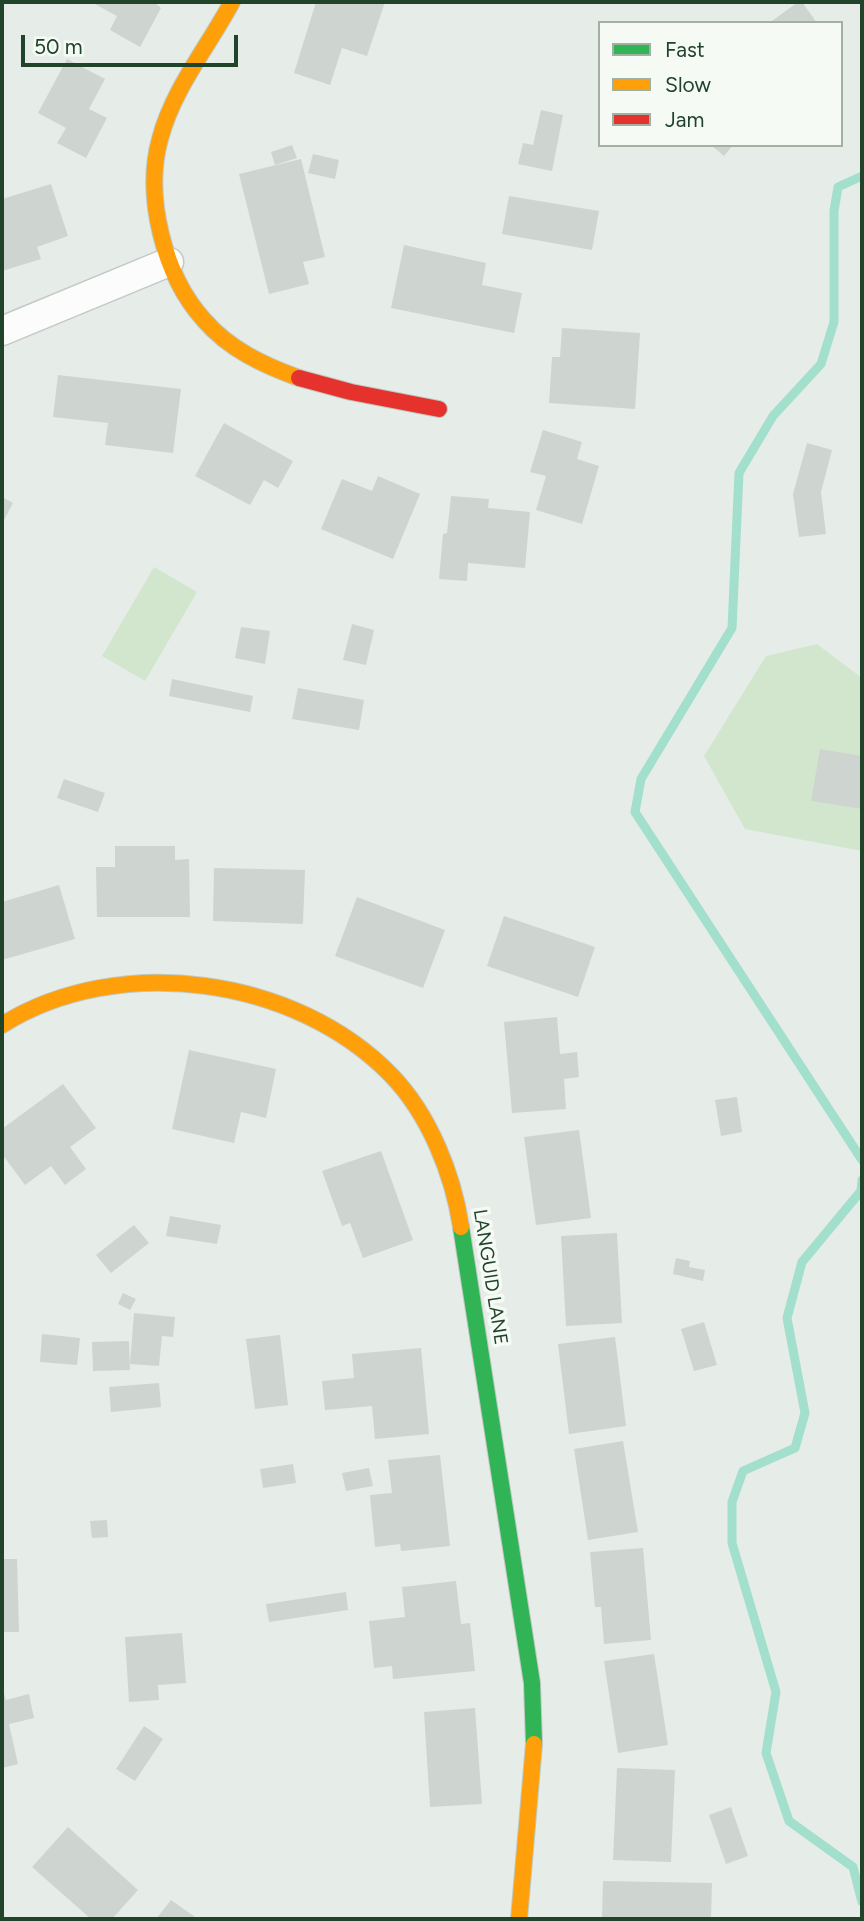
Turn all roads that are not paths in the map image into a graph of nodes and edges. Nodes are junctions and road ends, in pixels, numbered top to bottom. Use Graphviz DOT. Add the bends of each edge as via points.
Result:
graph roads {
  1 [pos="232,2"];
  2 [pos="169,262"];
  3 [pos="2,331"];
  4 [pos="439,409"];
  5 [pos="2,1025"];
  6 [pos="519,1919"];
  1 -- 2 [label="street" via="178,91 159,140 155,201"];
  2 -- 3 [label="street"];
  2 -- 4 [label="street" via="207,323 262,366 310,384"];
  5 -- 6 [label="street, LANGUID LANE" via="85,990 167,982 244,992 318,1020 377,1062 422,1116 443,1155 458,1208 532,1683 534,1755"];
}
